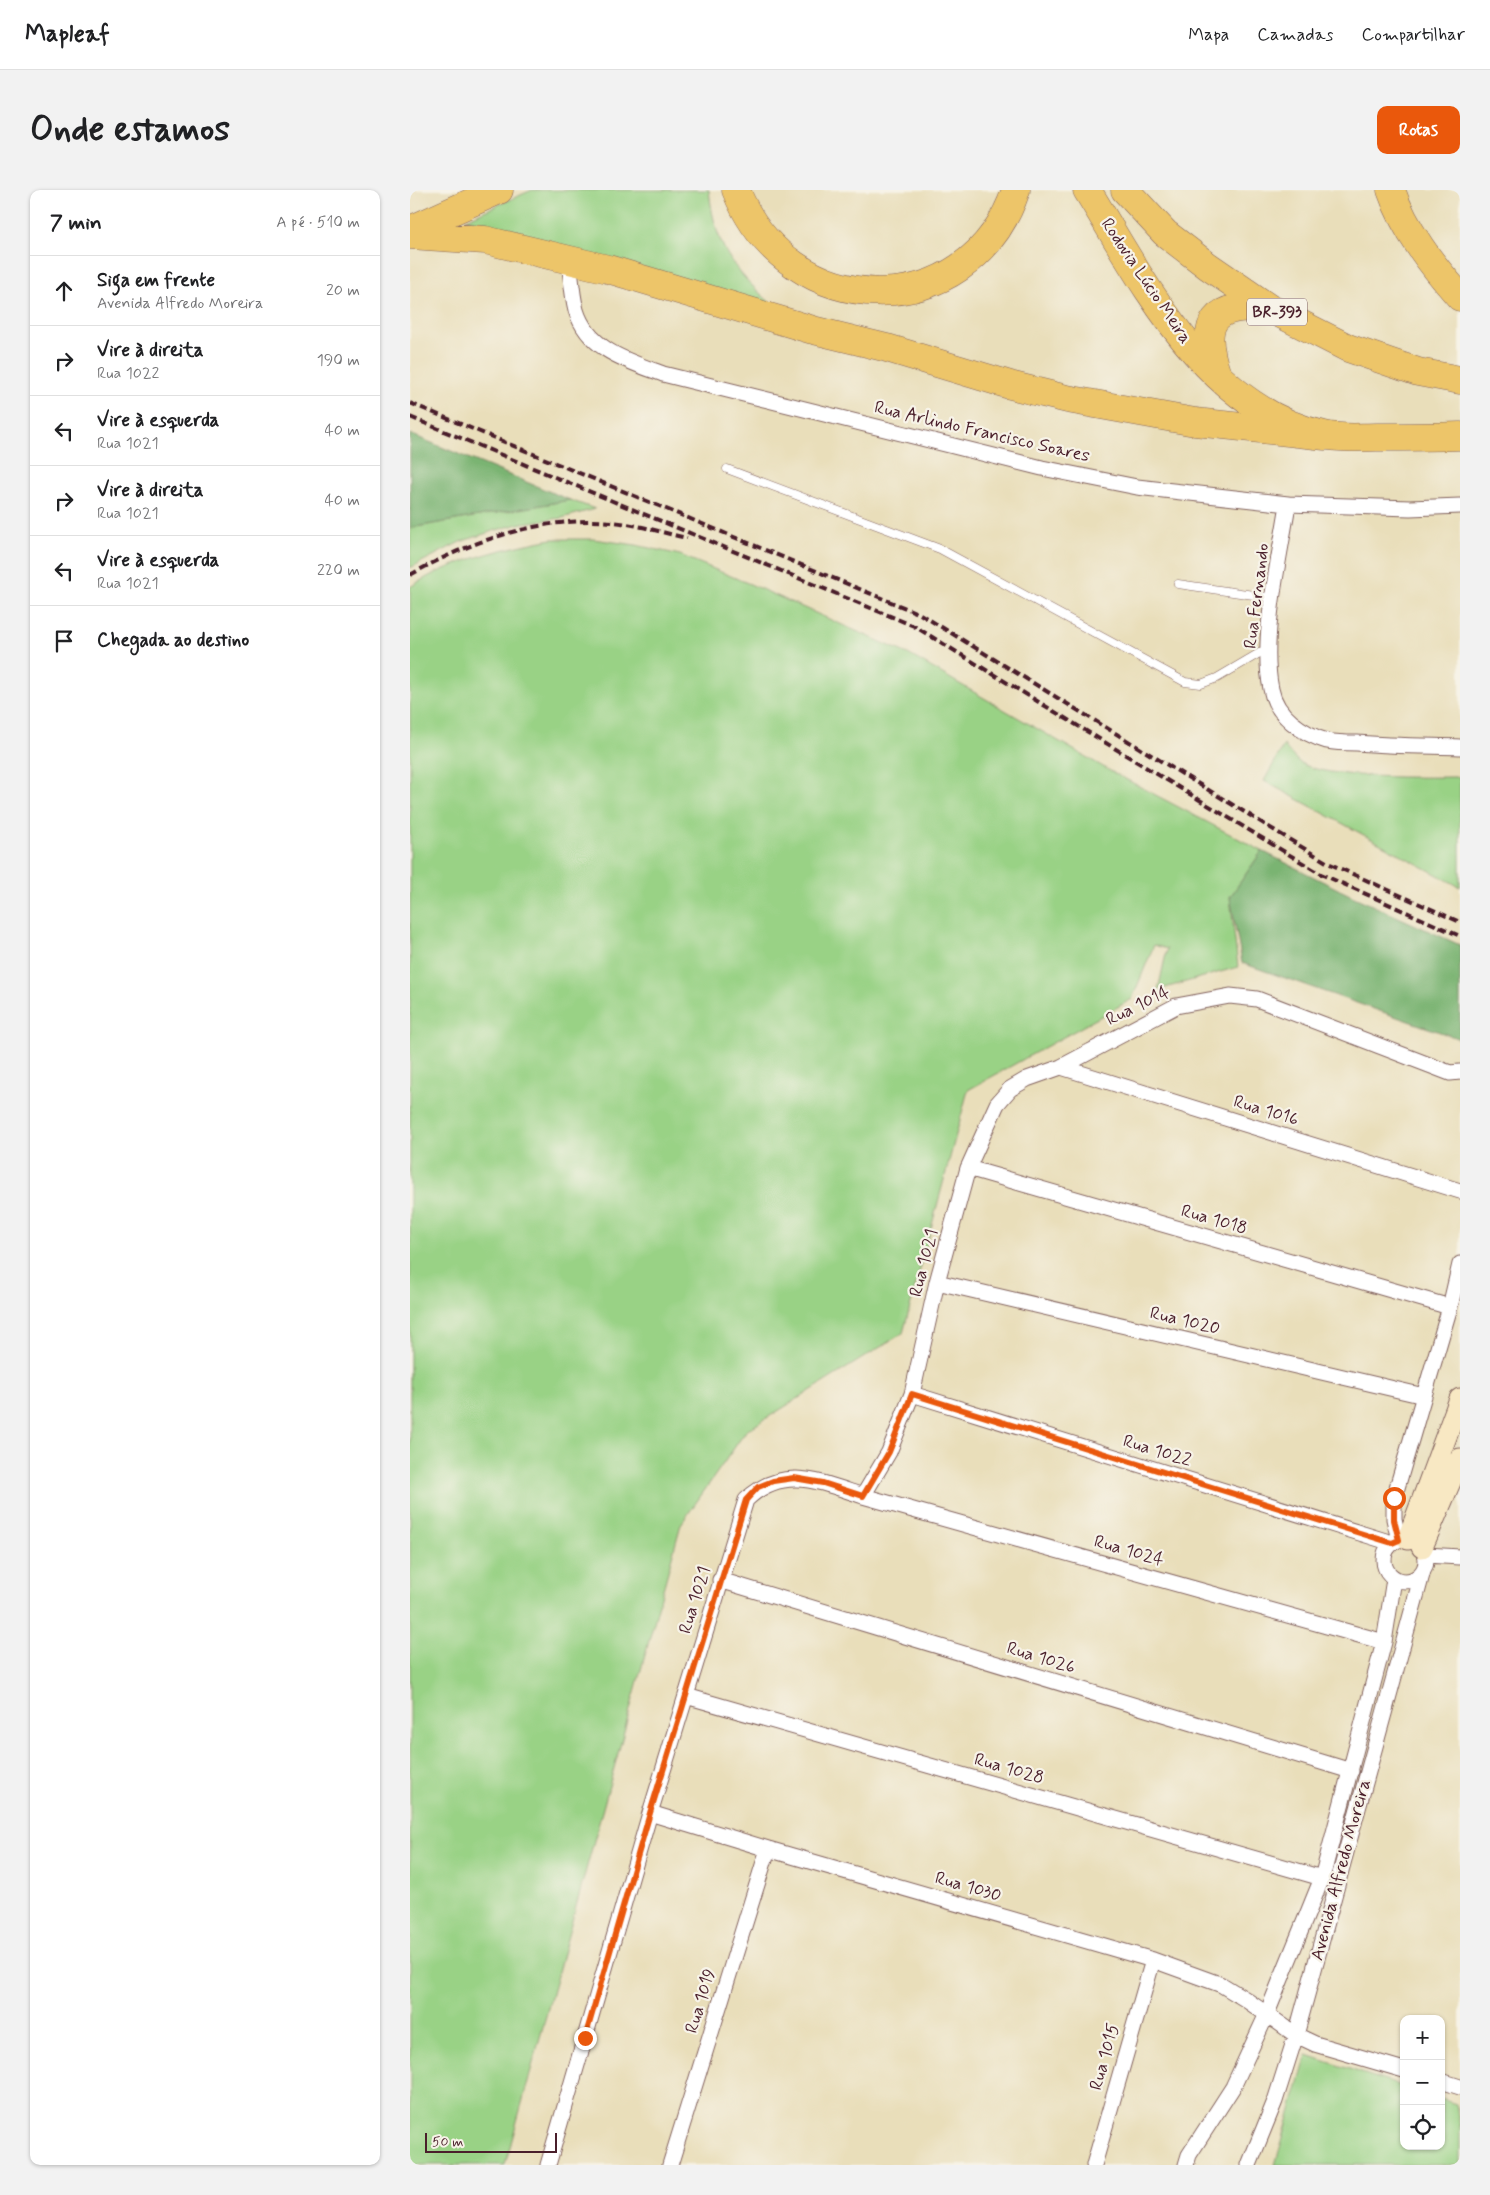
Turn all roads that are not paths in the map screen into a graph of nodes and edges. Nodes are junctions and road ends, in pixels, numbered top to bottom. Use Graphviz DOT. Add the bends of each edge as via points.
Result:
graph roads {
  1 [pos="499,190"];
  2 [pos="736,190"];
  3 [pos="1016,190"];
  4 [pos="1086,190"];
  5 [pos="1125,190"];
  6 [pos="1391,190"];
  7 [pos="455,193"];
  8 [pos="410,216"];
  9 [pos="410,230"];
  10 [pos="410,235"];
  11 [pos="569,260"];
  12 [pos="1460,297"];
  13 [pos="1269,308"];
  14 [pos="1217,375"];
  15 [pos="1460,380"];
  16 [pos="1325,436"];
  17 [pos="1460,436"];
  18 [pos="727,469"];
  19 [pos="1288,504"];
  20 [pos="1460,506"];
  21 [pos="1178,584"];
  22 [pos="1274,598"];
  23 [pos="1268,648"];
  24 [pos="1460,747"];
  25 [pos="1061,1067"];
  26 [pos="1457,1076"];
  27 [pos="968,1168"];
  28 [pos="1460,1191"];
  29 [pos="1460,1264"];
  30 [pos="937,1282"];
  31 [pos="1450,1307"];
  32 [pos="912,1394"];
  33 [pos="1424,1396"];
  34 [pos="1460,1399"];
  35 [pos="1460,1459"];
  36 [pos="863,1496"];
  37 [pos="1409,1545"];
  38 [pos="1460,1557"];
  39 [pos="1424,1571"];
  40 [pos="1394,1579"];
  41 [pos="720,1580"];
  42 [pos="1384,1642"];
  43 [pos="686,1696"];
  44 [pos="1351,1771"];
  45 [pos="650,1813"];
  46 [pos="768,1849"];
  47 [pos="1322,1878"];
  48 [pos="1153,1960"];
  49 [pos="1266,2016"];
  50 [pos="1296,2035"];
  51 [pos="1400,2069"];
  52 [pos="1445,2082"];
  53 [pos="1460,2087"];
  54 [pos="1189,2162"];
  55 [pos="548,2165"];
  56 [pos="670,2165"];
  57 [pos="1094,2165"];
  58 [pos="1250,2165"];
  1 -- 9 [label="highway"];
  2 -- 3 [label="highway" via="758,230 780,255 810,275 839,286 887,292 934,282 958,269 998,230"];
  4 -- 14 [label="highway, Rodovia Lúcio Meira" via="1151,294"];
  5 -- 13 [label="highway, Rodovia Lúcio Meira / BR-393" via="1165,233"];
  6 -- 12 [label="highway" via="1414,237"];
  7 -- 8 [label="highway"];
  10 -- 11 [label="highway" via="485,240"];
  11 -- 16 [label="highway" via="1067,399 1195,422"];
  11 -- 19 [label="street, Rua Arlindo Francisco Soares" via="576,310 598,345 620,358 663,374 1042,468 1137,486"];
  13 -- 14 [label="highway" via="1227,310 1215,319 1209,340"];
  13 -- 15 [label="highway, Rodovia Lúcio Meira / BR-393" via="1348,348 1418,372"];
  14 -- 16 [label="highway, Rodovia Lúcio Meira" via="1254,406 1285,423"];
  16 -- 17 [label="highway, Rodovia Lúcio Meira"];
  18 -- 23 [label="lane" via="940,549 1186,682 1201,684 1218,678"];
  19 -- 20 [label="street, Rua Arlindo Francisco Soares" via="1410,508"];
  19 -- 22 [label="street, Rua Fernando"];
  21 -- 22 [label="lane"];
  22 -- 23 [label="street, Rua Fernando"];
  23 -- 24 [label="street, Rua Fernando" via="1271,690 1279,709 1290,722 1308,733 1328,741"];
  25 -- 26 [label="street, Rua 1014" via="1176,1006 1230,996 1257,1000"];
  25 -- 27 [label="street, Rua 1014" via="1010,1089 997,1104"];
  25 -- 28 [label="street, Rua 1016"];
  27 -- 30 [label="street, Rua 1021"];
  27 -- 31 [label="street, Rua 1018"];
  29 -- 31 [label="street"];
  30 -- 32 [label="street, Rua 1021"];
  30 -- 33 [label="street, Rua 1020"];
  31 -- 33 [label="street"];
  32 -- 36 [label="street, Rua 1021" via="889,1452"];
  32 -- 37 [label="street, Rua 1022"];
  33 -- 37 [label="street" via="1394,1498 1394,1520"];
  34 -- 37 [label="street"];
  35 -- 37 [label="street"];
  36 -- 41 [label="street, Rua 1021" via="794,1478 758,1487 746,1500"];
  36 -- 42 [label="street, Rua 1024"];
  37 -- 38 [label="street, Rua 1022"];
  37 -- 39 [label="street"];
  37 -- 40 [label="street" via="1384,1558 1384,1566"];
  39 -- 40 [label="street" via="1410,1581"];
  39 -- 50 [label="street, Avenida Alfredo Moreira"];
  40 -- 42 [label="street, Avenida Alfredo Moreira"];
  41 -- 43 [label="street, Rua 1021"];
  41 -- 44 [label="street, Rua 1026"];
  42 -- 44 [label="street, Avenida Alfredo Moreira"];
  43 -- 45 [label="street, Rua 1021"];
  43 -- 47 [label="street, Rua 1028"];
  44 -- 47 [label="street, Avenida Alfredo Moreira"];
  45 -- 46 [label="street, Rua 1030"];
  45 -- 55 [label="street, Rua 1021"];
  46 -- 48 [label="street, Rua 1030"];
  46 -- 56 [label="street, Rua 1019"];
  47 -- 49 [label="street, Avenida Alfredo Moreira"];
  48 -- 49 [label="street, Rua 1030" via="1222,1985"];
  48 -- 57 [label="street, Rua 1015"];
  49 -- 50 [label="street, Rua 1030"];
  49 -- 54 [label="street, Avenida Alfredo Moreira" via="1233,2086"];
  50 -- 51 [label="street, Rua 1030"];
  50 -- 58 [label="street, Avenida Alfredo Moreira"];
  52 -- 53 [label="street"];
}
